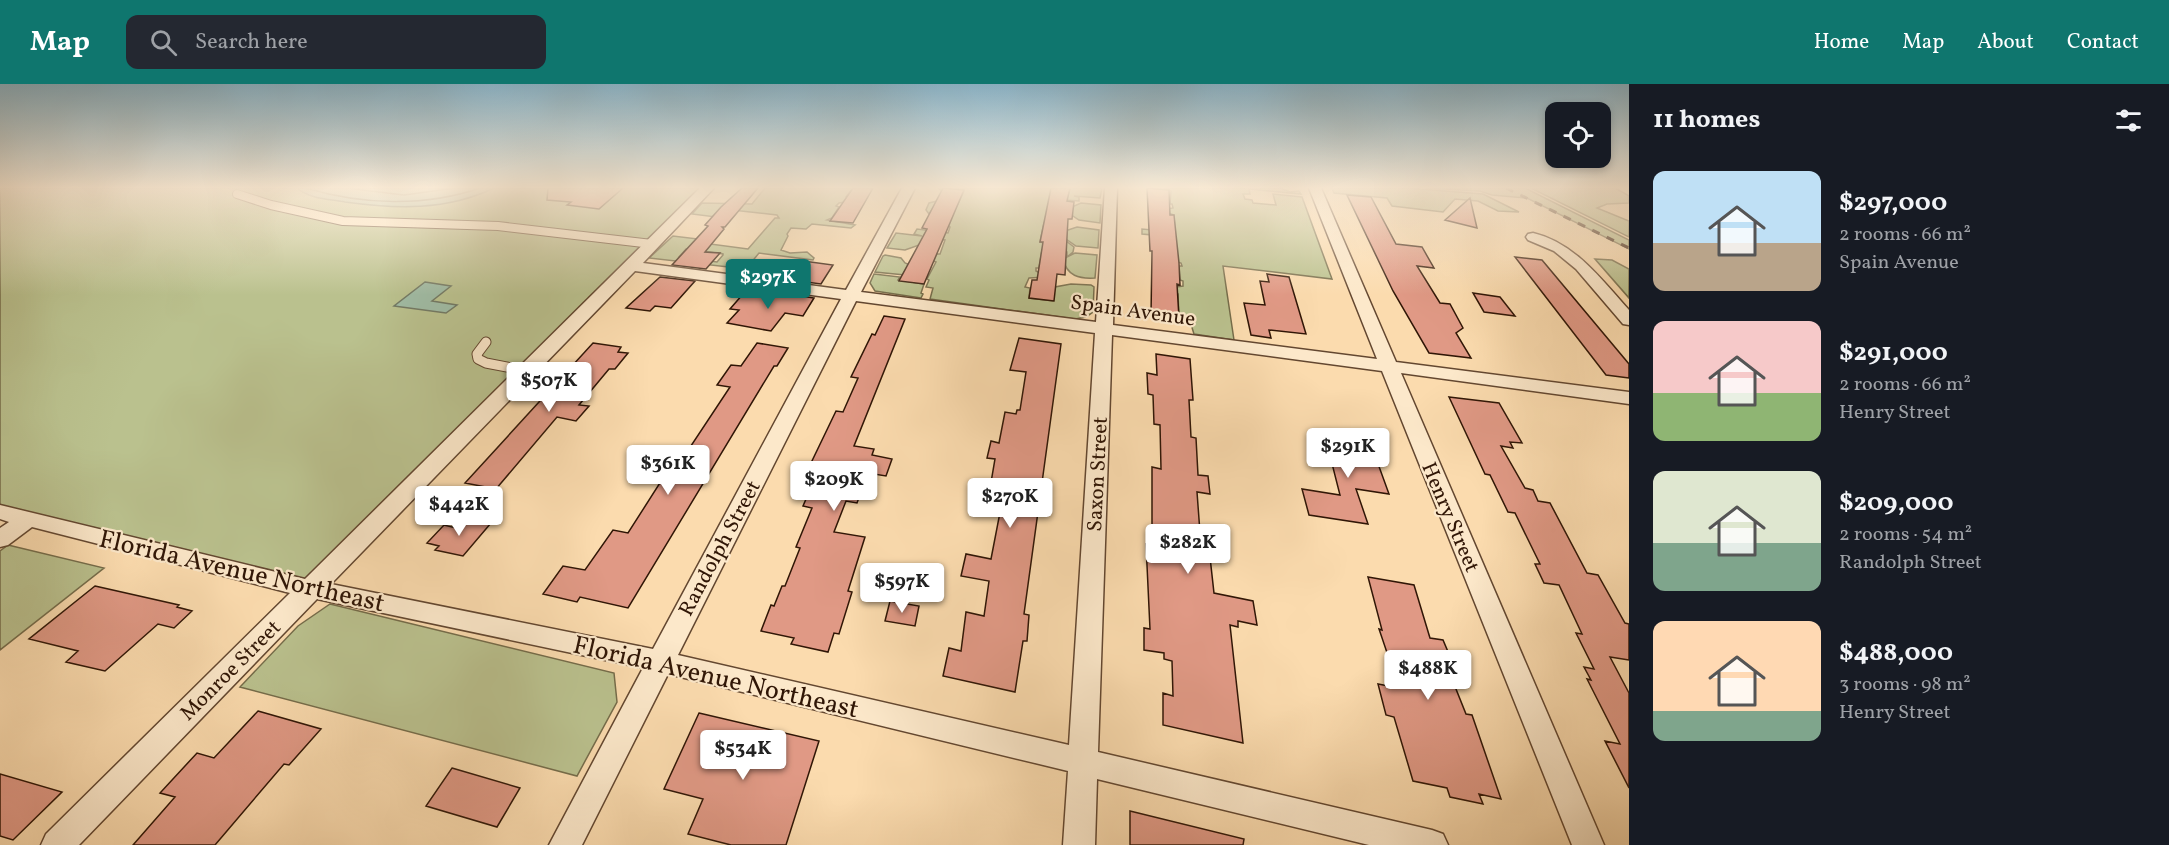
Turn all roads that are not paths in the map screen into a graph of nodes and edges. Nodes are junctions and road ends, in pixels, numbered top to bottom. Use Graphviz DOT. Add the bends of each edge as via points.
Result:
graph roads {
  1 [pos="421,224"];
  2 [pos="672,224"];
  3 [pos="890,224"];
  4 [pos="1109,224"];
  5 [pos="1330,224"];
  6 [pos="1533,237"];
  7 [pos="652,244"];
  8 [pos="631,266"];
  9 [pos="851,295"];
  10 [pos="1629,320"];
  11 [pos="1104,328"];
  12 [pos="486,342"];
  13 [pos="1389,366"];
  14 [pos="527,371"];
  15 [pos="1629,398"];
  16 [pos="0,512"];
  17 [pos="28,519"];
  18 [pos="0,539"];
  19 [pos="311,589"];
  20 [pos="660,662"];
  21 [pos="1083,761"];
  22 [pos="57,845"];
  23 [pos="565,845"];
  24 [pos="1079,845"];
  25 [pos="1432,845"];
  26 [pos="1588,845"];
  1 -- 7 [label="lane" via="498,226"];
  2 -- 7 [label="street, Monroe Street"];
  3 -- 9 [label="street, Randolph Street"];
  4 -- 11 [label="street, Saxon Street"];
  5 -- 13 [label="street, Henry Street"];
  6 -- 10 [label="street" via="1559,249 1581,266"];
  7 -- 8 [label="street, Monroe Street"];
  8 -- 9 [label="street, Spain Avenue"];
  8 -- 14 [label="street, Monroe Street"];
  9 -- 11 [label="street, Spain Avenue"];
  9 -- 20 [label="street, Randolph Street"];
  11 -- 13 [label="street, Spain Avenue"];
  11 -- 21 [label="street, Saxon Street"];
  12 -- 14 [label="lane" via="477,354 478,359"];
  13 -- 15 [label="street, Spain Avenue"];
  13 -- 26 [label="street, Henry Street"];
  14 -- 19 [label="street, Monroe Street"];
  16 -- 17 [label="street, Florida Avenue Northeast"];
  17 -- 18 [label="street"];
  17 -- 19 [label="street, Florida Avenue Northeast"];
  19 -- 20 [label="street, Florida Avenue Northeast"];
  19 -- 22 [label="street, Monroe Street"];
  20 -- 21 [label="street, Florida Avenue Northeast"];
  20 -- 23 [label="street, Randolph Street"];
  21 -- 24 [label="street, Saxon Street"];
  21 -- 25 [label="street, Florida Avenue Northeast"];
}
